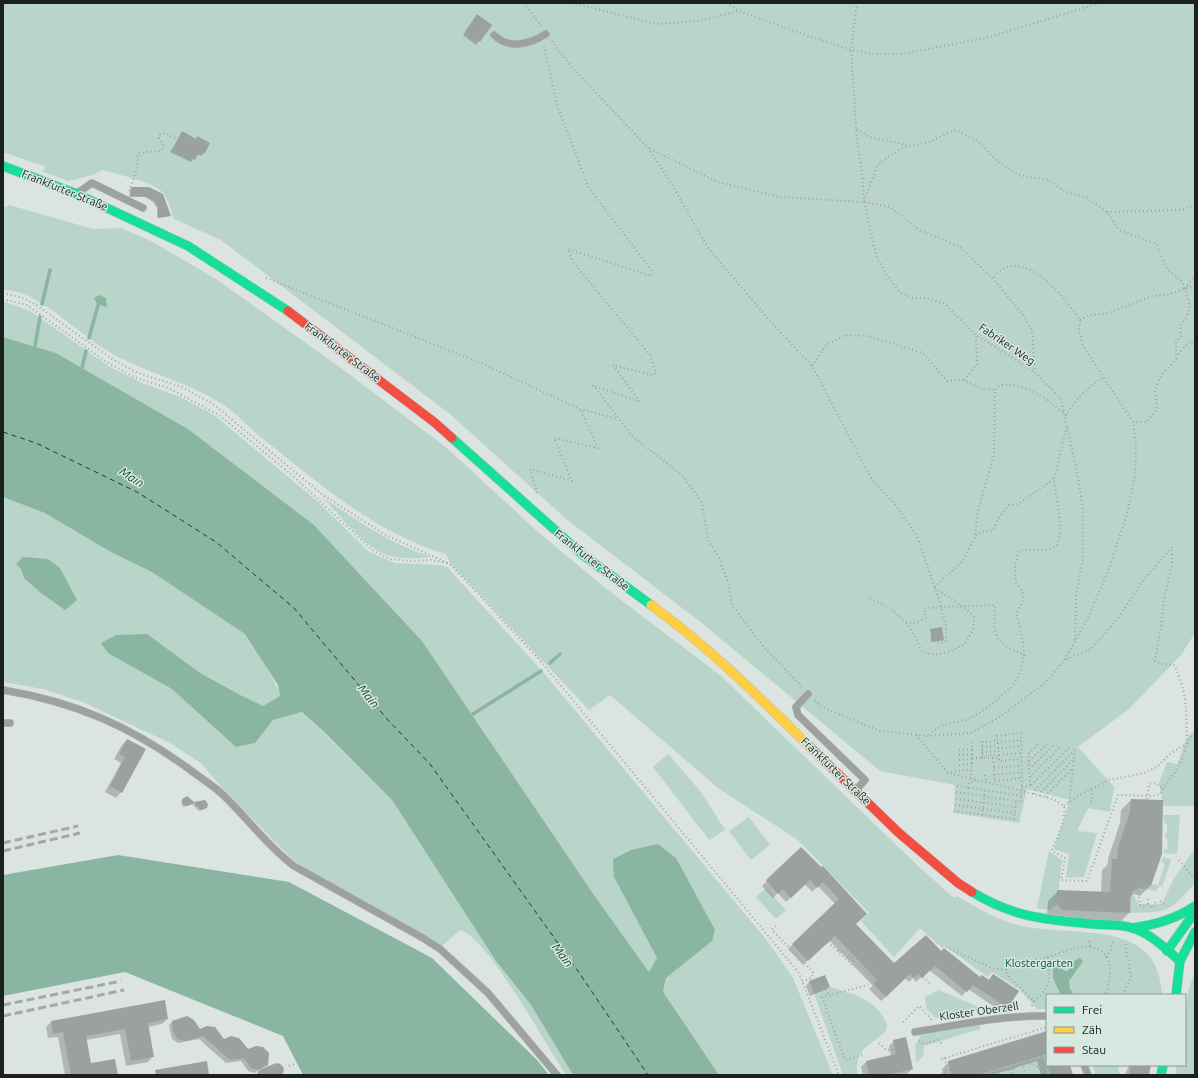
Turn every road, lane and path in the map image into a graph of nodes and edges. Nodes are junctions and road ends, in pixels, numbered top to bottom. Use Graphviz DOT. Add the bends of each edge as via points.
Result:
graph roads {
  1 [pos="524,3"];
  2 [pos="572,3"];
  3 [pos="726,3"];
  4 [pos="856,3"];
  5 [pos="1100,3"];
  6 [pos="739,11"];
  7 [pos="494,35"];
  8 [pos="544,36"];
  9 [pos="852,50"];
  10 [pos="856,129"];
  11 [pos="177,139"];
  12 [pos="910,146"];
  13 [pos="649,149"];
  14 [pos="3,166"];
  15 [pos="77,194"];
  16 [pos="128,196"];
  17 [pos="864,202"];
  18 [pos="1195,205"];
  19 [pos="143,208"];
  20 [pos="1107,212"];
  21 [pos="1195,275"];
  22 [pos="265,277"];
  23 [pos="993,279"];
  24 [pos="1195,285"];
  25 [pos="1184,290"];
  26 [pos="3,293"];
  27 [pos="3,299"];
  28 [pos="1080,320"];
  29 [pos="976,335"];
  30 [pos="1195,345"];
  31 [pos="1177,354"];
  32 [pos="812,366"];
  33 [pos="1035,372"];
  34 [pos="1104,377"];
  35 [pos="964,380"];
  36 [pos="995,390"];
  37 [pos="580,409"];
  38 [pos="1066,415"];
  39 [pos="619,419"];
  40 [pos="1133,422"];
  41 [pos="1067,424"];
  42 [pos="1054,479"];
  43 [pos="538,496"];
  44 [pos="976,537"];
  45 [pos="450,564"];
  46 [pos="934,587"];
  47 [pos="870,598"];
  48 [pos="940,606"];
  49 [pos="965,608"];
  50 [pos="906,622"];
  51 [pos="934,643"];
  52 [pos="1075,644"];
  53 [pos="1025,656"];
  54 [pos="1064,661"];
  55 [pos="3,690"];
  56 [pos="808,694"];
  57 [pos="1195,734"];
  58 [pos="916,735"];
  59 [pos="928,736"];
  60 [pos="982,739"];
  61 [pos="973,740"];
  62 [pos="1021,740"];
  63 [pos="982,742"];
  64 [pos="997,742"];
  65 [pos="1040,742"];
  66 [pos="1187,743"];
  67 [pos="1047,744"];
  68 [pos="1054,745"];
  69 [pos="1021,746"];
  70 [pos="1061,746"];
  71 [pos="982,747"];
  72 [pos="1068,748"];
  73 [pos="973,749"];
  74 [pos="998,749"];
  75 [pos="960,750"];
  76 [pos="982,752"];
  77 [pos="1021,753"];
  78 [pos="972,754"];
  79 [pos="959,755"];
  80 [pos="998,756"];
  81 [pos="982,757"];
  82 [pos="993,758"];
  83 [pos="1074,758"];
  84 [pos="972,759"];
  85 [pos="1021,759"];
  86 [pos="959,760"];
  87 [pos="1029,762"];
  88 [pos="972,764"];
  89 [pos="959,765"];
  90 [pos="1022,766"];
  91 [pos="994,768"];
  92 [pos="1073,768"];
  93 [pos="971,769"];
  94 [pos="1029,769"];
  95 [pos="1022,772"];
  96 [pos="947,773"];
  97 [pos="994,774"];
  98 [pos="985,775"];
  99 [pos="1030,777"];
  100 [pos="1022,778"];
  101 [pos="971,779"];
  102 [pos="976,780"];
  103 [pos="986,782"];
  104 [pos="995,783"];
  105 [pos="1030,785"];
  106 [pos="957,786"];
  107 [pos="1022,787"];
  108 [pos="968,788"];
  109 [pos="1163,788"];
  110 [pos="1091,789"];
  111 [pos="856,790"];
  112 [pos="985,790"];
  113 [pos="1022,791"];
  114 [pos="956,792"];
  115 [pos="1034,794"];
  116 [pos="984,796"];
  117 [pos="1022,796"];
  118 [pos="1040,796"];
  119 [pos="1046,797"];
  120 [pos="956,799"];
  121 [pos="1147,799"];
  122 [pos="1016,801"];
  123 [pos="984,802"];
  124 [pos="1068,802"];
  125 [pos="1091,802"];
  126 [pos="955,805"];
  127 [pos="1064,806"];
  128 [pos="1016,807"];
  129 [pos="983,809"];
  130 [pos="954,811"];
  131 [pos="1015,813"];
  132 [pos="982,815"];
  133 [pos="1179,860"];
  134 [pos="1195,879"];
  135 [pos="1140,897"];
  136 [pos="1148,899"];
  137 [pos="1156,900"];
  138 [pos="1160,901"];
  139 [pos="1164,904"];
  140 [pos="1148,905"];
  141 [pos="1195,906"];
  142 [pos="1195,912"];
  143 [pos="776,926"];
  144 [pos="1132,928"];
  145 [pos="1195,932"];
  146 [pos="1114,937"];
  147 [pos="1125,940"];
  148 [pos="1089,941"];
  149 [pos="828,942"];
  150 [pos="1090,947"];
  151 [pos="946,948"];
  152 [pos="1185,950"];
  153 [pos="838,951"];
  154 [pos="1167,951"];
  155 [pos="1048,957"];
  156 [pos="1106,957"];
  157 [pos="1180,961"];
  158 [pos="1167,965"];
  159 [pos="854,967"];
  160 [pos="1006,970"];
  161 [pos="923,976"];
  162 [pos="875,978"];
  163 [pos="1169,980"];
  164 [pos="802,982"];
  165 [pos="868,984"];
  166 [pos="932,985"];
  167 [pos="826,989"];
  168 [pos="1104,994"];
  169 [pos="1123,994"];
  170 [pos="1172,994"];
  171 [pos="1176,994"];
  172 [pos="829,995"];
  173 [pos="993,998"];
  174 [pos="1034,1001"];
  175 [pos="999,1003"];
  176 [pos="919,1006"];
  177 [pos="1030,1015"];
  178 [pos="1046,1016"];
  179 [pos="903,1022"];
  180 [pos="1046,1027"];
  181 [pos="915,1032"];
  182 [pos="1001,1041"];
  183 [pos="879,1043"];
  184 [pos="928,1043"];
  185 [pos="942,1044"];
  186 [pos="1002,1045"];
  187 [pos="895,1049"];
  188 [pos="862,1055"];
  189 [pos="944,1058"];
  190 [pos="941,1059"];
  191 [pos="1022,1063"];
  192 [pos="1046,1065"];
  193 [pos="1009,1066"];
  194 [pos="277,1070"];
  195 [pos="950,1070"];
  196 [pos="997,1070"];
  197 [pos="1010,1070"];
  198 [pos="944,1074"];
  199 [pos="264,1075"];
  200 [pos="557,1075"];
  201 [pos="839,1075"];
  202 [pos="938,1075"];
  203 [pos="982,1075"];
  204 [pos="991,1075"];
  205 [pos="998,1075"];
  206 [pos="1012,1075"];
  207 [pos="1026,1075"];
  208 [pos="1047,1075"];
  1 -- 8 [label="path"];
  2 -- 6 [label="path" via="656,24 698,21"];
  3 -- 6 [label="path"];
  4 -- 9 [label="path, Fabriker Weg"];
  5 -- 9 [label="path" via="986,38 937,48 888,54"];
  6 -- 9 [label="path"];
  7 -- 8 [label="lane" via="506,44 514,45"];
  8 -- 13 [label="path"];
  8 -- 39 [label="path" via="558,108 589,188 652,272 652,275 648,275 568,249 573,262 650,355 656,373 651,375 613,366 640,402 593,385"];
  9 -- 10 [label="path, Fabriker Weg"];
  10 -- 12 [label="path" via="870,137"];
  10 -- 17 [label="path, Fabriker Weg"];
  11 -- 16 [label="path" via="165,132 160,134 158,138 163,145 162,150 143,151 137,155 138,166"];
  12 -- 17 [label="path" via="904,147 878,164"];
  12 -- 20 [label="path" via="929,142 955,130 977,140 995,159 1018,175 1048,180 1066,192 1086,198"];
  13 -- 17 [label="path" via="718,182 779,197"];
  13 -- 32 [label="path" via="708,248"];
  14 -- 15 [label="main road, Frankfurter Straße"];
  15 -- 19 [label="lane" via="92,183"];
  15 -- 111 [label="main road, Frankfurter Straße" via="150,227 225,269 371,373 488,468 538,517 583,555 676,623 727,666"];
  17 -- 23 [label="path" via="890,207 919,230 959,246"];
  17 -- 29 [label="path, Fabriker Weg" via="877,258 900,292 912,298 926,298 945,304"];
  18 -- 20 [label="path" via="1181,210"];
  20 -- 25 [label="path" via="1119,230 1156,244 1167,269 1182,281"];
  21 -- 25 [label="path"];
  22 -- 37 [label="path" via="481,363"];
  23 -- 28 [label="path" via="1001,270 1015,266 1026,267 1048,282 1068,302"];
  23 -- 33 [label="path" via="1015,304 1032,330"];
  24 -- 25 [label="path"];
  25 -- 28 [label="path" via="1153,296 1106,314 1090,315"];
  25 -- 31 [label="path" via="1190,305 1180,326 1181,336 1176,342"];
  26 -- 45 [label="path" via="35,304 112,359 134,370 182,387 213,404 323,494 386,535"];
  27 -- 45 [label="path" via="27,305 105,361 136,378 174,390 219,415 293,476 372,550 390,559 409,562 431,560"];
  28 -- 34 [label="path" via="1079,329 1083,346"];
  29 -- 33 [label="path, Fabriker Weg"];
  29 -- 35 [label="path" via="977,365"];
  30 -- 31 [label="path" via="1190,341"];
  31 -- 40 [label="path" via="1155,388 1157,410 1147,422"];
  32 -- 35 [label="path" via="826,345 845,335 868,336 923,353 947,381"];
  32 -- 46 [label="path" via="872,480 894,503 917,536"];
  33 -- 38 [label="path, Fabriker Weg" via="1061,399"];
  34 -- 38 [label="path" via="1085,389 1074,400"];
  34 -- 40 [label="path"];
  35 -- 36 [label="path" via="982,388"];
  36 -- 38 [label="path" via="1000,385 1031,389"];
  36 -- 44 [label="path" via="993,464 978,510"];
  37 -- 39 [label="path"];
  37 -- 43 [label="path" via="598,448 554,438 572,481 530,469"];
  38 -- 41 [label="path, Fabriker Weg"];
  39 -- 56 [label="path" via="632,436 682,475 702,503 708,540 719,558 728,582 732,604 763,646"];
  40 -- 52 [label="path" via="1136,444 1135,476 1127,514 1109,568"];
  41 -- 42 [label="path"];
  41 -- 52 [label="path, Fabriker Weg" via="1083,511"];
  42 -- 44 [label="path" via="1018,504 1009,505 992,531 981,532"];
  42 -- 53 [label="path" via="1061,528 1057,545 1048,550 1019,551 1015,566 1016,583 1023,589 1024,599 1016,613"];
  44 -- 46 [label="path" via="962,562"];
  45 -- 164 [label="path" via="538,658 799,973"];
  46 -- 48 [label="path"];
  46 -- 49 [label="path"];
  47 -- 50 [label="path" via="895,611"];
  48 -- 49 [label="path"];
  48 -- 50 [label="path" via="924,608 926,618 916,623"];
  48 -- 51 [label="path" via="947,638 946,641"];
  49 -- 50 [label="path" via="974,617 973,630 965,644 935,656 922,652"];
  49 -- 53 [label="path" via="995,605 994,634 1002,644"];
  52 -- 54 [label="path"];
  53 -- 59 [label="path" via="1013,686 973,717 936,728"];
  54 -- 59 [label="path" via="1046,682 1000,717 970,733"];
  54 -- 66 [label="path" via="1091,649 1117,620 1144,579 1172,547 1172,565 1164,598 1155,661 1174,665 1180,678 1187,705"];
  55 -- 200 [label="lane" via="59,702 110,721 164,751 220,792 275,850 294,866 440,949 488,993"];
  56 -- 58 [label="path" via="822,707 880,731"];
  56 -- 111 [label="lane" via="796,707 798,715 864,780"];
  57 -- 66 [label="path"];
  58 -- 59 [label="path"];
  58 -- 96 [label="path"];
  60 -- 63 [label="path"];
  61 -- 73 [label="path"];
  62 -- 64 [label="path"];
  62 -- 64 [label="path" via="1021,733 997,736"];
  62 -- 69 [label="path"];
  63 -- 64 [label="path"];
  63 -- 71 [label="path"];
  64 -- 74 [label="path"];
  65 -- 87 [label="path" via="1028,754"];
  66 -- 109 [label="path" via="1182,761"];
  66 -- 110 [label="path" via="1170,754 1157,767 1144,773 1109,780"];
  67 -- 87 [label="path"];
  68 -- 94 [label="path"];
  69 -- 74 [label="path"];
  69 -- 77 [label="path"];
  70 -- 99 [label="path"];
  71 -- 74 [label="path"];
  71 -- 76 [label="path"];
  72 -- 105 [label="path"];
  73 -- 75 [label="path"];
  73 -- 78 [label="path"];
  74 -- 76 [label="path"];
  74 -- 80 [label="path"];
  76 -- 81 [label="path"];
  77 -- 80 [label="path"];
  77 -- 85 [label="path"];
  78 -- 79 [label="path"];
  78 -- 84 [label="path"];
  80 -- 81 [label="path"];
  80 -- 82 [label="path"];
  80 -- 85 [label="path" via="999,762"];
  81 -- 82 [label="path"];
  81 -- 84 [label="path"];
  82 -- 91 [label="path"];
  83 -- 92 [label="path"];
  83 -- 115 [label="path" via="1076,749 1034,791"];
  83 -- 118 [label="path" via="1040,792"];
  84 -- 86 [label="path"];
  84 -- 88 [label="path"];
  85 -- 90 [label="path"];
  87 -- 94 [label="path"];
  88 -- 89 [label="path"];
  88 -- 93 [label="path"];
  90 -- 91 [label="path"];
  90 -- 95 [label="path"];
  91 -- 97 [label="path"];
  92 -- 119 [label="path"];
  92 -- 124 [label="path"];
  93 -- 96 [label="path"];
  93 -- 101 [label="path"];
  94 -- 99 [label="path"];
  95 -- 97 [label="path"];
  95 -- 100 [label="path"];
  96 -- 101 [label="path"];
  97 -- 104 [label="path"];
  98 -- 103 [label="path"];
  99 -- 105 [label="path"];
  100 -- 104 [label="path"];
  100 -- 107 [label="path"];
  101 -- 102 [label="path"];
  102 -- 103 [label="path"];
  102 -- 108 [label="path" via="969,783"];
  103 -- 104 [label="path"];
  104 -- 113 [label="path"];
  105 -- 107 [label="path"];
  106 -- 108 [label="path"];
  107 -- 113 [label="path"];
  108 -- 112 [label="path"];
  109 -- 121 [label="path" via="1155,783 1148,784"];
  109 -- 127 [label="path" via="1160,794 1152,796 1118,795 1087,881 1061,880 1064,858 1052,851 1065,813"];
  110 -- 124 [label="path"];
  110 -- 125 [label="path"];
  111 -- 144 [label="main road, Frankfurter Straße" via="928,859 958,883 990,903 1035,918"];
  112 -- 116 [label="path"];
  112 -- 117 [label="path"];
  113 -- 115 [label="path"];
  113 -- 117 [label="path"];
  114 -- 116 [label="path"];
  115 -- 118 [label="path"];
  116 -- 122 [label="path"];
  116 -- 123 [label="path"];
  117 -- 122 [label="path" via="1021,802"];
  118 -- 119 [label="path"];
  119 -- 127 [label="path"];
  120 -- 123 [label="path"];
  122 -- 128 [label="path"];
  123 -- 128 [label="path"];
  123 -- 129 [label="path"];
  124 -- 127 [label="path"];
  126 -- 129 [label="path"];
  128 -- 131 [label="path"];
  129 -- 131 [label="path"];
  129 -- 132 [label="path"];
  130 -- 132 [label="path"];
  131 -- 132 [label="path" via="1014,819"];
  133 -- 134 [label="path"];
  135 -- 140 [label="path" via="1141,906"];
  136 -- 140 [label="path"];
  137 -- 140 [label="path" via="1153,908"];
  138 -- 139 [label="path"];
  141 -- 144 [label="main road" via="1161,922"];
  142 -- 154 [label="main road"];
  143 -- 164 [label="path" via="772,930 814,973 811,978"];
  144 -- 154 [label="main road, Frankfurter Straße" via="1150,937"];
  145 -- 152 [label="main road"];
  146 -- 156 [label="path" via="1112,948"];
  147 -- 169 [label="path" via="1130,977"];
  148 -- 150 [label="path"];
  149 -- 153 [label="path"];
  150 -- 155 [label="path"];
  150 -- 156 [label="path"];
  151 -- 160 [label="path" via="992,968"];
  152 -- 154 [label="main road"];
  152 -- 157 [label="main road"];
  153 -- 159 [label="path"];
  153 -- 162 [label="path" via="845,951 873,980"];
  154 -- 157 [label="main road, Frankfurter Straße"];
  154 -- 158 [label="main road"];
  155 -- 160 [label="path" via="1011,965"];
  155 -- 174 [label="path" via="1048,988"];
  156 -- 168 [label="path" via="1111,975"];
  157 -- 171 [label="main road"];
  160 -- 174 [label="path" via="1008,978"];
  161 -- 166 [label="path"];
  163 -- 170 [label="main road"];
  164 -- 201 [label="path"];
  165 -- 172 [label="path"];
  167 -- 172 [label="path"];
  172 -- 188 [label="path" via="822,997 845,1060"];
  173 -- 175 [label="path"];
  174 -- 177 [label="path"];
  176 -- 179 [label="path"];
  177 -- 178 [label="lane, Kloster Oberzell"];
  177 -- 181 [label="lane, Kloster Oberzell"];
  180 -- 182 [label="path"];
  182 -- 186 [label="path"];
  182 -- 189 [label="path"];
  183 -- 187 [label="path" via="886,1050"];
  184 -- 185 [label="path" via="938,1040"];
  189 -- 190 [label="path"];
  189 -- 198 [label="path"];
  191 -- 192 [label="path" via="1043,1056"];
  191 -- 197 [label="path" via="1014,1065"];
  191 -- 207 [label="path"];
  191 -- 208 [label="path" via="1036,1065"];
  193 -- 197 [label="path"];
  194 -- 199 [label="street"];
  195 -- 198 [label="path"];
  196 -- 197 [label="path"];
  196 -- 203 [label="path"];
  196 -- 204 [label="path"];
  196 -- 205 [label="path"];
  197 -- 206 [label="path"];
  198 -- 202 [label="path"];
}
